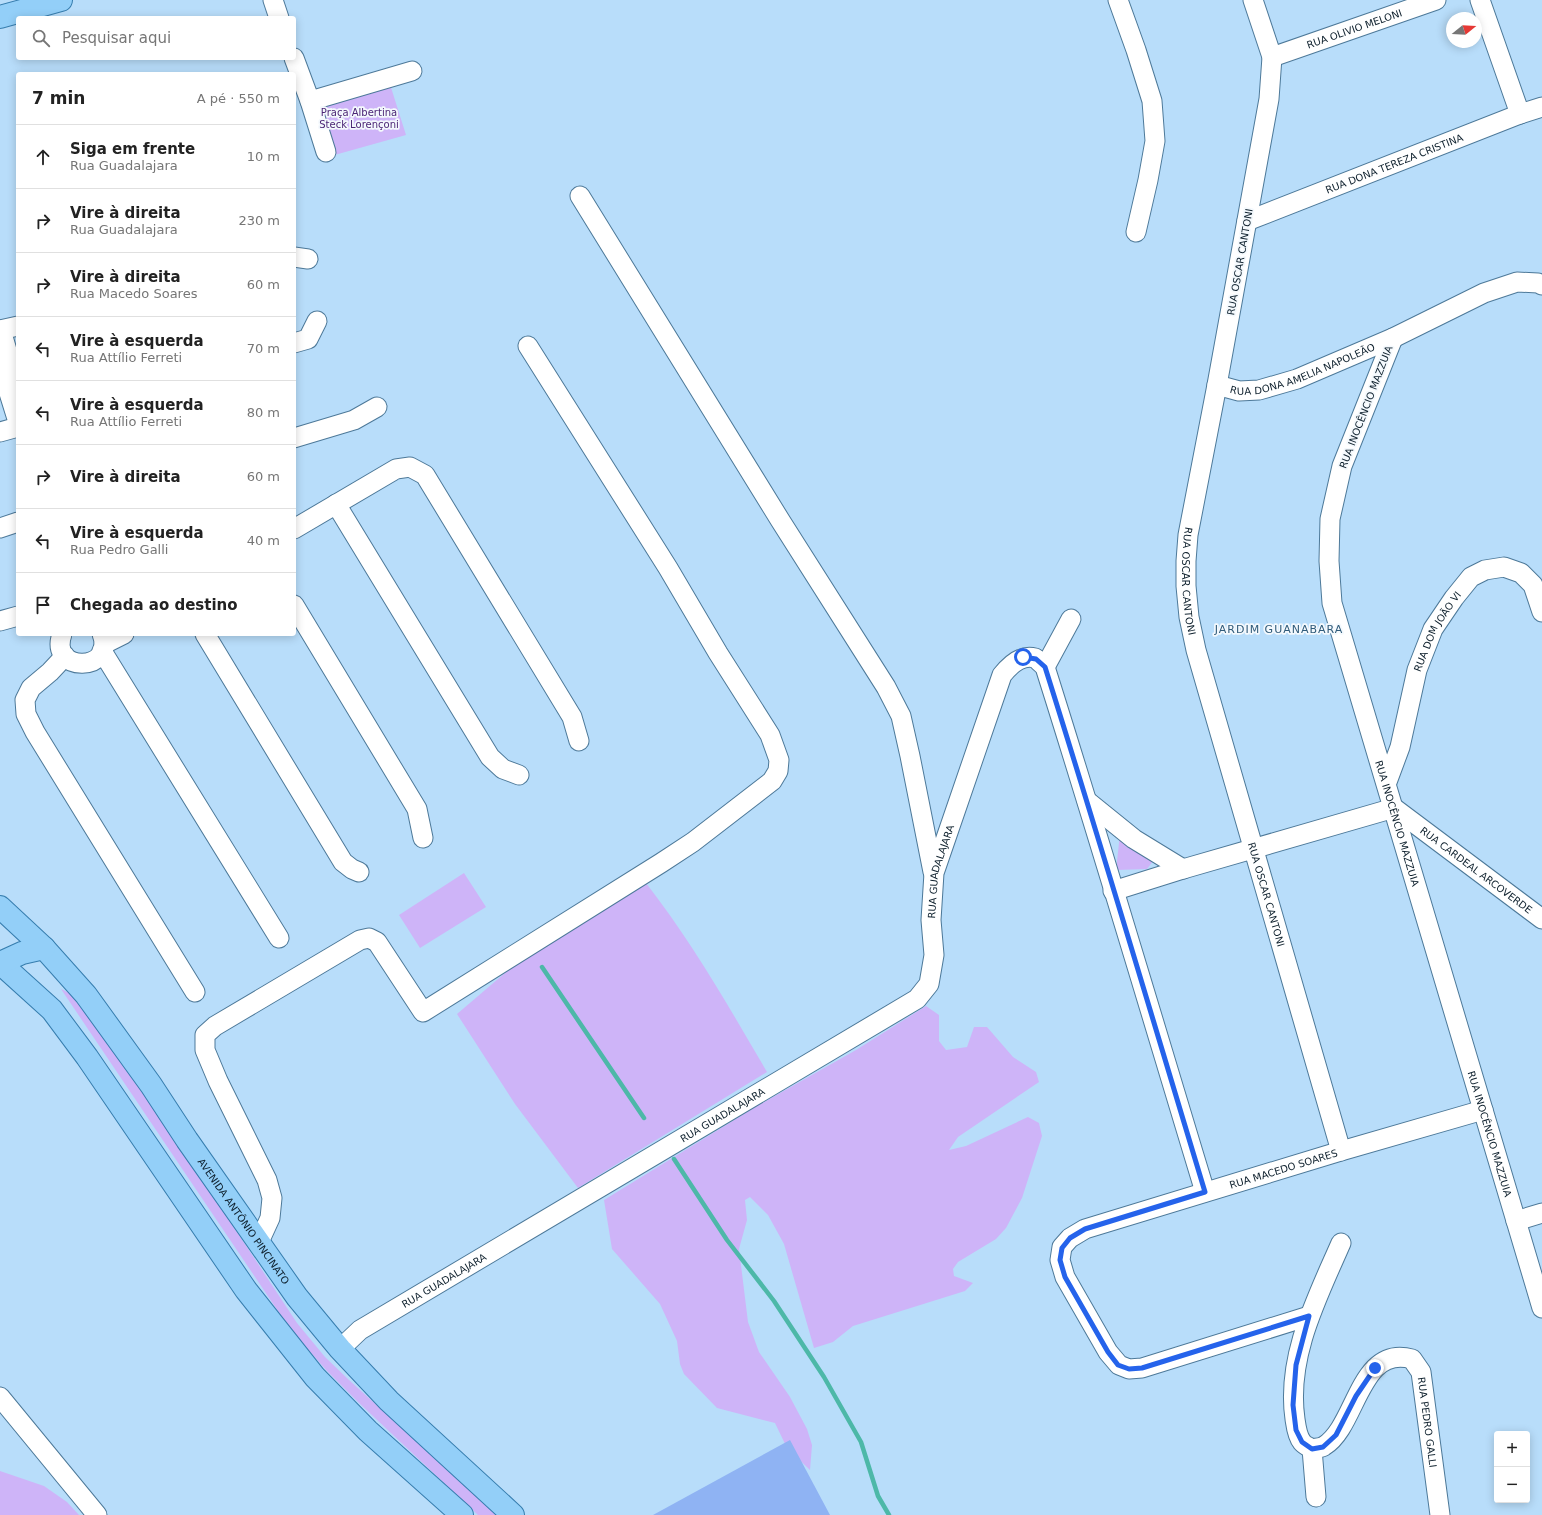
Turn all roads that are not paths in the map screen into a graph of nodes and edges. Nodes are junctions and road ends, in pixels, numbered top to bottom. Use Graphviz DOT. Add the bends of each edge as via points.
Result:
graph roads {
  1 [pos="61,0"];
  2 [pos="273,0"];
  3 [pos="1118,0"];
  4 [pos="1253,0"];
  5 [pos="1436,0"];
  6 [pos="1480,0"];
  7 [pos="278,16"];
  8 [pos="0,17"];
  9 [pos="1272,57"];
  10 [pos="295,60"];
  11 [pos="412,71"];
  12 [pos="310,101"];
  13 [pos="1542,107"];
  14 [pos="1520,114"];
  15 [pos="326,152"];
  16 [pos="580,196"];
  17 [pos="1247,221"];
  18 [pos="1136,232"];
  19 [pos="1542,285"];
  20 [pos="317,321"];
  21 [pos="6,329"];
  22 [pos="1393,338"];
  23 [pos="296,342"];
  24 [pos="528,346"];
  25 [pos="0,364"];
  26 [pos="16,378"];
  27 [pos="1217,385"];
  28 [pos="377,407"];
  29 [pos="16,416"];
  30 [pos="16,428"];
  31 [pos="0,432"];
  32 [pos="296,437"];
  33 [pos="336,504"];
  34 [pos="16,523"];
  35 [pos="0,528"];
  36 [pos="296,528"];
  37 [pos="296,608"];
  38 [pos="1542,611"];
  39 [pos="16,617"];
  40 [pos="1071,619"];
  41 [pos="0,621"];
  42 [pos="61,636"];
  43 [pos="119,636"];
  44 [pos="206,636"];
  45 [pos="103,643"];
  46 [pos="65,656"];
  47 [pos="1045,667"];
  48 [pos="579,741"];
  49 [pos="519,775"];
  50 [pos="1386,782"];
  51 [pos="1087,801"];
  52 [pos="1394,808"];
  53 [pos="423,838"];
  54 [pos="1254,849"];
  55 [pos="1183,869"];
  56 [pos="359,872"];
  57 [pos="934,873"];
  58 [pos="1113,891"];
  59 [pos="0,907"];
  60 [pos="1542,919"];
  61 [pos="279,938"];
  62 [pos="44,948"];
  63 [pos="0,963"];
  64 [pos="195,992"];
  65 [pos="1483,1110"];
  66 [pos="1341,1151"];
  67 [pos="1205,1192"];
  68 [pos="1542,1213"];
  69 [pos="1516,1221"];
  70 [pos="259,1242"];
  71 [pos="1341,1243"];
  72 [pos="1542,1308"];
  73 [pos="1309,1316"];
  74 [pos="340,1349"];
  75 [pos="0,1397"];
  76 [pos="1312,1449"];
  77 [pos="1316,1497"];
  78 [pos="98,1515"];
  79 [pos="462,1515"];
  80 [pos="513,1515"];
  81 [pos="1440,1515"];
  1 -- 8 [label="main road"];
  2 -- 7 [label="street"];
  3 -- 18 [label="street" via="1152,101 1155,141"];
  4 -- 9 [label="street, RUA OSCAR CANTONI"];
  5 -- 9 [label="street, RUA OLIVIO MELONI"];
  6 -- 14 [label="street"];
  9 -- 17 [label="street, RUA OSCAR CANTONI" via="1269,99"];
  10 -- 12 [label="street"];
  11 -- 12 [label="street"];
  12 -- 15 [label="street"];
  13 -- 14 [label="street, RUA DONA TEREZA CRISTINA"];
  14 -- 17 [label="street, RUA DONA TEREZA CRISTINA"];
  16 -- 57 [label="street" via="886,687 901,716"];
  17 -- 27 [label="street, RUA OSCAR CANTONI"];
  19 -- 22 [label="street, RUA DONA AMELIA NAPOLEÃO" via="1517,282 1484,293"];
  20 -- 23 [label="street" via="308,339"];
  21 -- 26 [label="street"];
  22 -- 27 [label="street, RUA DONA AMELIA NAPOLEÃO" via="1297,379 1259,390 1238,391"];
  22 -- 50 [label="street, RUA INOCÊNCIO MAZZUIA" via="1342,466 1330,519 1329,561 1332,603"];
  24 -- 70 [label="street" via="770,734 779,760 778,770 772,781 693,842 423,1012 377,942 369,938 360,940 215,1026 205,1035 205,1050 267,1180 272,1198 270,1218"];
  25 -- 29 [label="street"];
  27 -- 54 [label="street, RUA OSCAR CANTONI" via="1188,535 1186,586 1196,650"];
  28 -- 32 [label="street" via="354,420"];
  30 -- 31 [label="street"];
  33 -- 36 [label="street"];
  33 -- 48 [label="street" via="396,468 410,467 425,475 572,717"];
  33 -- 49 [label="street" via="490,757 503,769"];
  34 -- 35 [label="street"];
  37 -- 53 [label="street" via="417,809"];
  38 -- 50 [label="street, RUA DOM JOÃO VI" via="1533,585 1521,573 1504,567 1485,570 1471,576 1433,629 1417,670 1400,747"];
  39 -- 41 [label="street"];
  40 -- 47 [label="street"];
  42 -- 46 [label="street" via="60,643"];
  43 -- 45 [label="street"];
  44 -- 56 [label="street" via="343,862"];
  45 -- 46 [label="street" via="98,657 92,662 78,664"];
  45 -- 61 [label="street"];
  46 -- 64 [label="street" via="31,688 25,700 26,714"];
  47 -- 51 [label="street"];
  47 -- 57 [label="street, RUA GUADALAJARA" via="1036,659 1023,657 1010,665 1002,675"];
  50 -- 52 [label="street, RUA INOCÊNCIO MAZZUIA"];
  51 -- 55 [label="street" via="1134,839"];
  51 -- 58 [label="street"];
  52 -- 54 [label="street"];
  52 -- 60 [label="street, RUA CARDEAL ARCOVERDE"];
  52 -- 65 [label="street, RUA INOCÊNCIO MAZZUIA"];
  54 -- 55 [label="street"];
  54 -- 66 [label="street, RUA OSCAR CANTONI"];
  55 -- 58 [label="street"];
  57 -- 74 [label="street, RUA GUADALAJARA" via="931,920 934,955 929,984 917,999 360,1330"];
  58 -- 67 [label="street"];
  59 -- 62 [label="main road, AVENIDA ANTÔNIO PINCINATO"];
  62 -- 63 [label="main road" via="22,953"];
  62 -- 70 [label="main road, AVENIDA ANTÔNIO PINCINATO" via="86,995 124,1046"];
  63 -- 79 [label="main road" via="52,1010 158,1159 246,1290 315,1377 368,1431"];
  65 -- 66 [label="street, RUA MACEDO SOARES"];
  65 -- 69 [label="street, RUA INOCÊNCIO MAZZUIA"];
  66 -- 67 [label="street, RUA MACEDO SOARES"];
  67 -- 73 [label="street, RUA MACEDO SOARES" via="1085,1229 1070,1238 1062,1248 1060,1260 1065,1277 1118,1365 1129,1369 1142,1368"];
  68 -- 69 [label="street"];
  69 -- 72 [label="street, RUA INOCÊNCIO MAZZUIA"];
  70 -- 74 [label="main road, AVENIDA ANTÔNIO PINCINATO" via="297,1297"];
  71 -- 73 [label="street"];
  73 -- 76 [label="street" via="1296,1365 1293,1405 1296,1430 1302,1442"];
  74 -- 80 [label="main road, AVENIDA ANTÔNIO PINCINATO" via="389,1401"];
  75 -- 78 [label="street"];
  76 -- 77 [label="street"];
  76 -- 81 [label="street, RUA PEDRO GALLI" via="1323,1447 1336,1435 1356,1396 1375,1368 1388,1358 1402,1356 1412,1359 1421,1372"];
}
